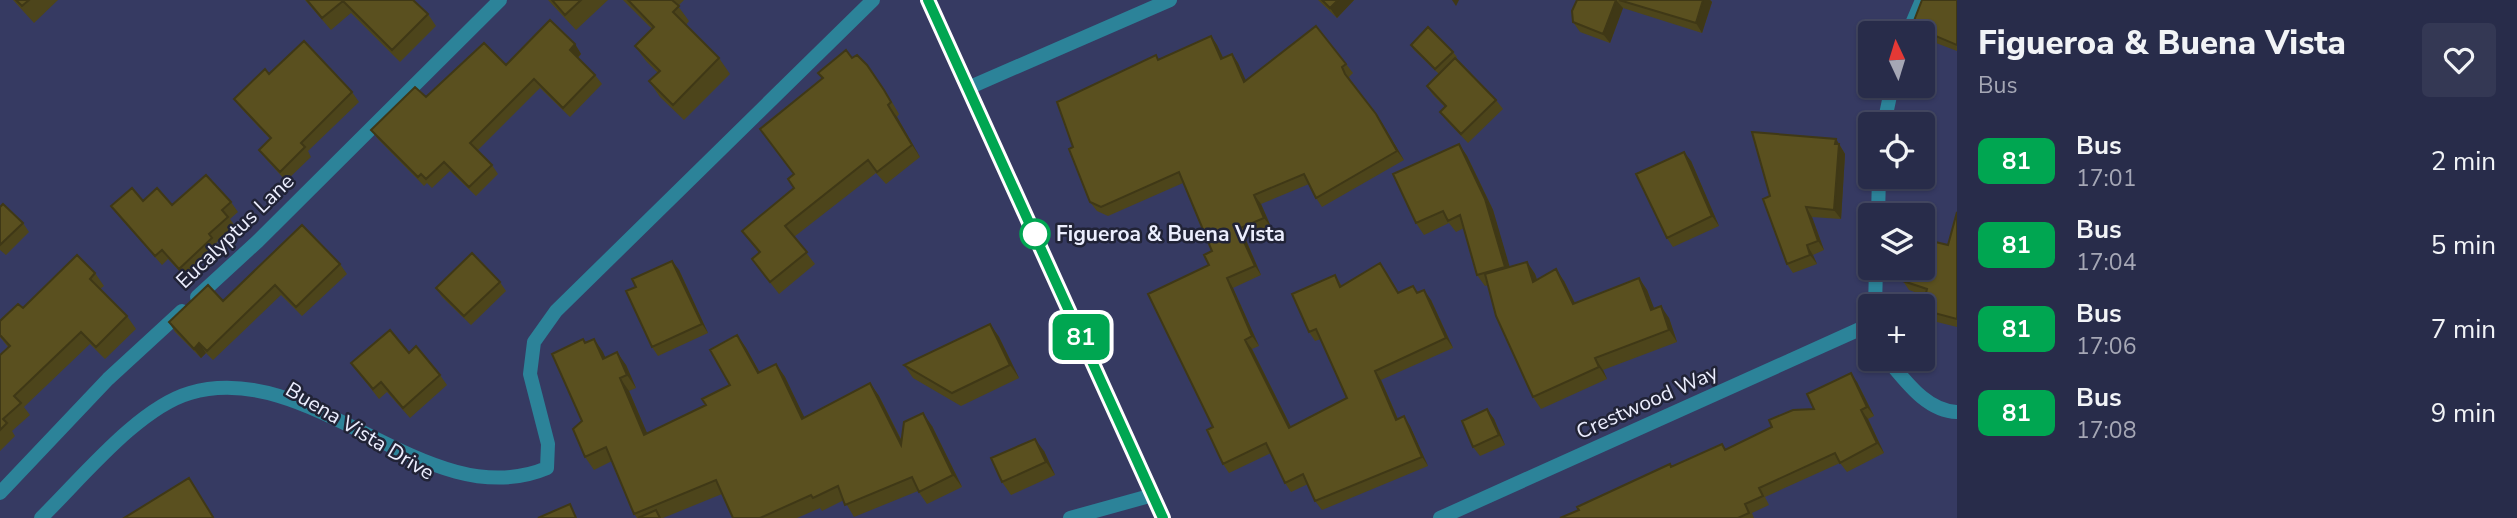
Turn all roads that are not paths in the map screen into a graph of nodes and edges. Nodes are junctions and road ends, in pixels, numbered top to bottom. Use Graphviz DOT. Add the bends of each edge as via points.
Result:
graph roads {
  1 [pos="500,0"];
  2 [pos="873,0"];
  3 [pos="928,0"];
  4 [pos="1170,0"];
  5 [pos="1923,0"];
  6 [pos="1913,21"];
  7 [pos="968,88"];
  8 [pos="1858,330"];
  9 [pos="1897,371"];
  10 [pos="1957,412"];
  11 [pos="298,419"];
  12 [pos="530,487"];
  13 [pos="0,493"];
  14 [pos="1153,495"];
  15 [pos="41,518"];
  16 [pos="1070,518"];
  17 [pos="1163,518"];
  18 [pos="1440,518"];
  1 -- 13 [label="street, Eucalyptus Lane" via="258,241 108,379"];
  2 -- 12 [label="street" via="556,311 534,342 530,374 548,444 547,468"];
  3 -- 7 [label="main road"];
  4 -- 7 [label="street"];
  5 -- 6 [label="street"];
  7 -- 14 [label="main road"];
  8 -- 18 [label="street, Crestwood Way"];
  9 -- 10 [label="street" via="1914,392 1947,412"];
  11 -- 15 [label="street, Buena Vista Drive" via="263,398 230,388 191,393 154,408"];
  14 -- 16 [label="street"];
  14 -- 17 [label="main road"];
}
